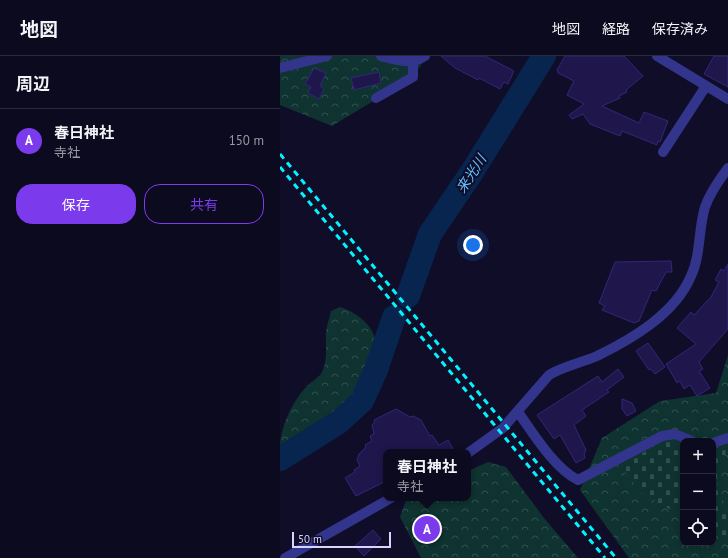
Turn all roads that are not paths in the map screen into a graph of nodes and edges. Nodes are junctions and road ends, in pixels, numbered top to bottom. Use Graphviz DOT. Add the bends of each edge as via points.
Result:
graph roads {
  1 [pos="327,56"];
  2 [pos="381,56"];
  3 [pos="425,56"];
  4 [pos="657,56"];
  5 [pos="413,60"];
  6 [pos="280,68"];
  7 [pos="706,86"];
  8 [pos="376,98"];
  9 [pos="728,98"];
  10 [pos="663,152"];
  11 [pos="728,168"];
  12 [pos="518,412"];
  13 [pos="684,438"];
  14 [pos="728,438"];
  15 [pos="716,442"];
  16 [pos="471,451"];
  17 [pos="386,501"];
  18 [pos="286,558"];
  1 -- 6 [label="street"];
  2 -- 5 [label="street" via="402,62"];
  3 -- 5 [label="street"];
  4 -- 7 [label="street"];
  5 -- 8 [label="street" via="413,77"];
  7 -- 9 [label="street"];
  7 -- 10 [label="street"];
  11 -- 12 [label="street" via="713,190 705,209 697,258 691,276 669,306 652,324 597,356 558,369 549,375"];
  12 -- 13 [label="street" via="548,453 578,480 662,436 674,434"];
  12 -- 16 [label="street" via="503,428"];
  14 -- 15 [label="street"];
  17 -- 18 [label="street"];
}
